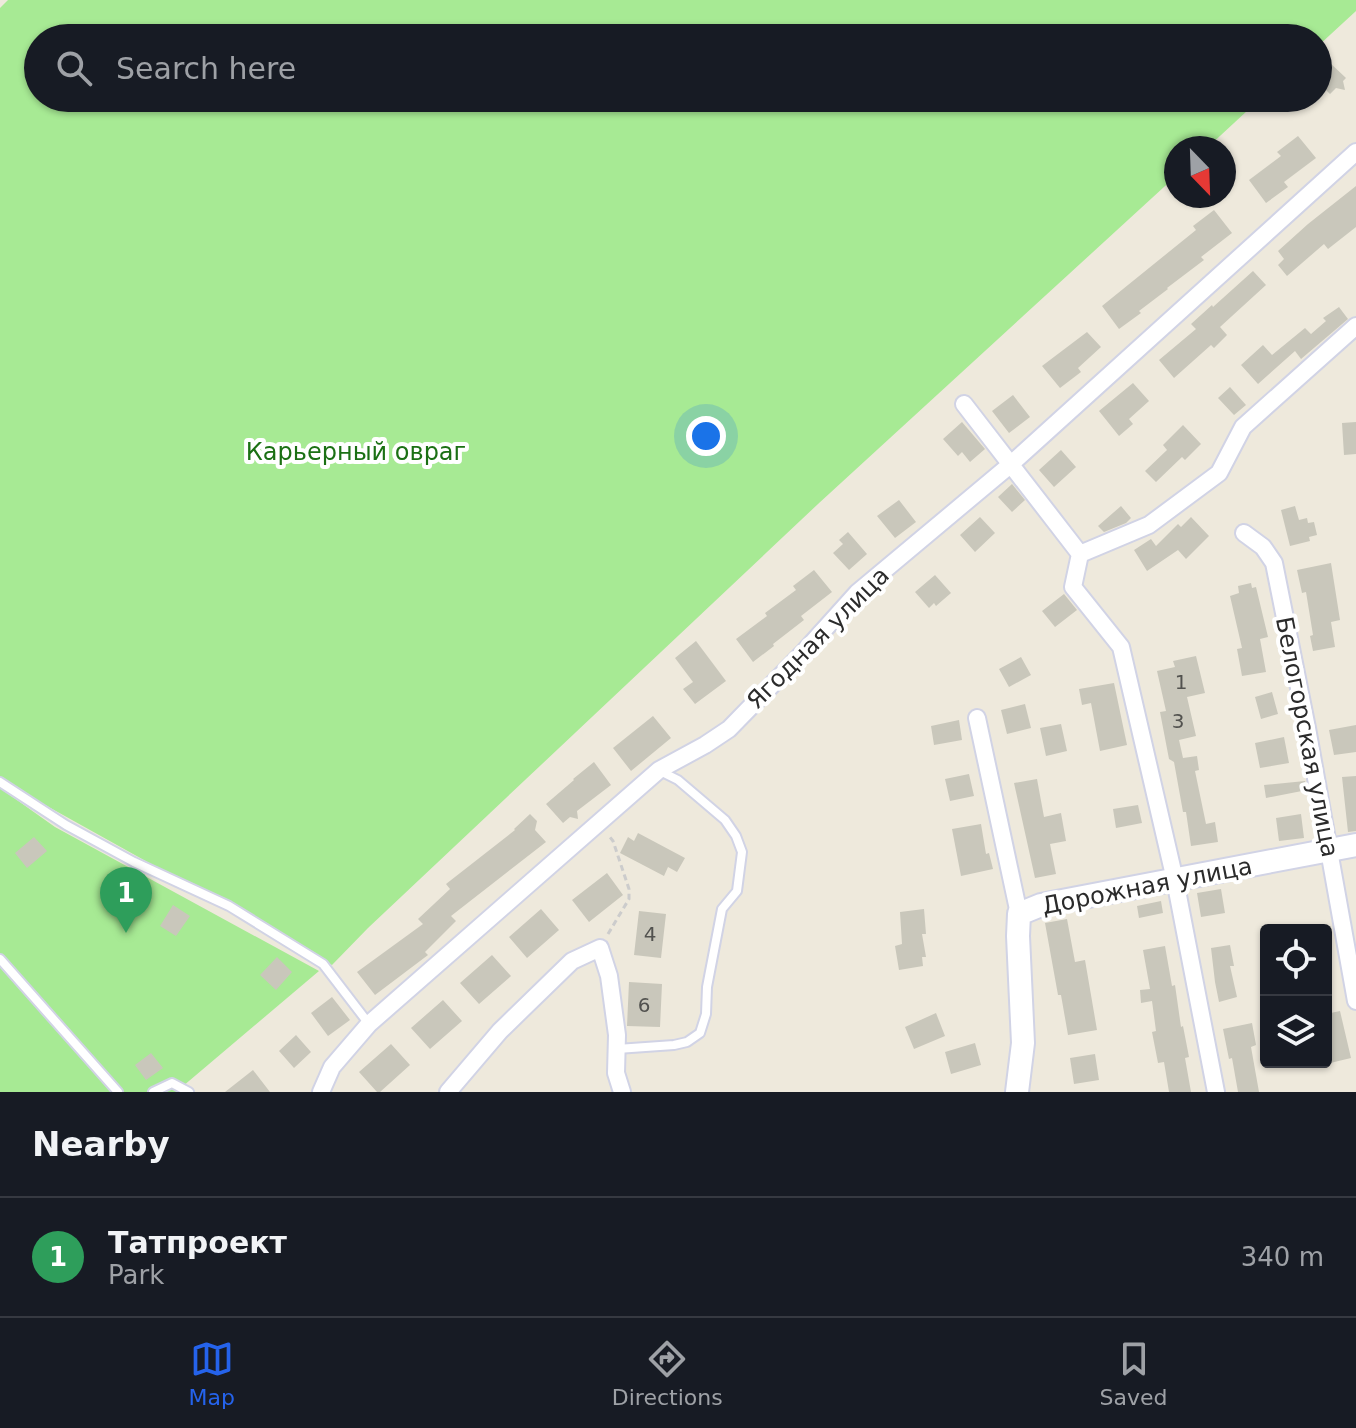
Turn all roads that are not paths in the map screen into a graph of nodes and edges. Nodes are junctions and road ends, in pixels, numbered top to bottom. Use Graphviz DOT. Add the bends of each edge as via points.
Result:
graph roads {
  1 [pos="1356,152"];
  2 [pos="1356,326"];
  3 [pos="964,404"];
  4 [pos="1010,465"];
  5 [pos="1244,533"];
  6 [pos="1080,554"];
  7 [pos="977,718"];
  8 [pos="659,770"];
  9 [pos="0,782"];
  10 [pos="1356,845"];
  11 [pos="1328,850"];
  12 [pos="1175,880"];
  13 [pos="1019,914"];
  14 [pos="0,959"];
  15 [pos="1356,1001"];
  16 [pos="369,1024"];
  17 [pos="617,1049"];
  18 [pos="118,1092"];
  19 [pos="153,1092"];
  20 [pos="189,1092"];
  21 [pos="321,1092"];
  22 [pos="448,1092"];
  23 [pos="622,1092"];
  24 [pos="1017,1092"];
  25 [pos="1216,1092"];
  1 -- 4 [label="street, Ягодная улица"];
  2 -- 6 [label="street" via="1243,427 1219,473 1149,525"];
  3 -- 4 [label="street"];
  4 -- 6 [label="street"];
  4 -- 8 [label="street, Ягодная улица" via="857,593 729,729"];
  5 -- 11 [label="street, Белогорская улица" via="1274,563"];
  6 -- 12 [label="street" via="1073,587 1121,647"];
  7 -- 13 [label="street"];
  8 -- 16 [label="street, Ягодная улица"];
  8 -- 17 [label="lane" via="725,820 736,836 742,852 737,891 722,909 700,1033 674,1045"];
  9 -- 16 [label="lane" via="66,825 229,906 323,964"];
  10 -- 11 [label="street, Дорожная улица"];
  11 -- 12 [label="street, Дорожная улица"];
  11 -- 15 [label="street, Белогорская улица"];
  12 -- 13 [label="street, Дорожная улица" via="1041,905"];
  12 -- 25 [label="street"];
  13 -- 24 [label="street, Дорожная улица" via="1023,1043"];
  14 -- 18 [label="lane"];
  16 -- 21 [label="street, Ягодная улица" via="332,1067"];
  17 -- 22 [label="street" via="609,976 600,948 572,961 500,1031"];
  17 -- 23 [label="street"];
  19 -- 20 [label="lane" via="172,1083"];
}
